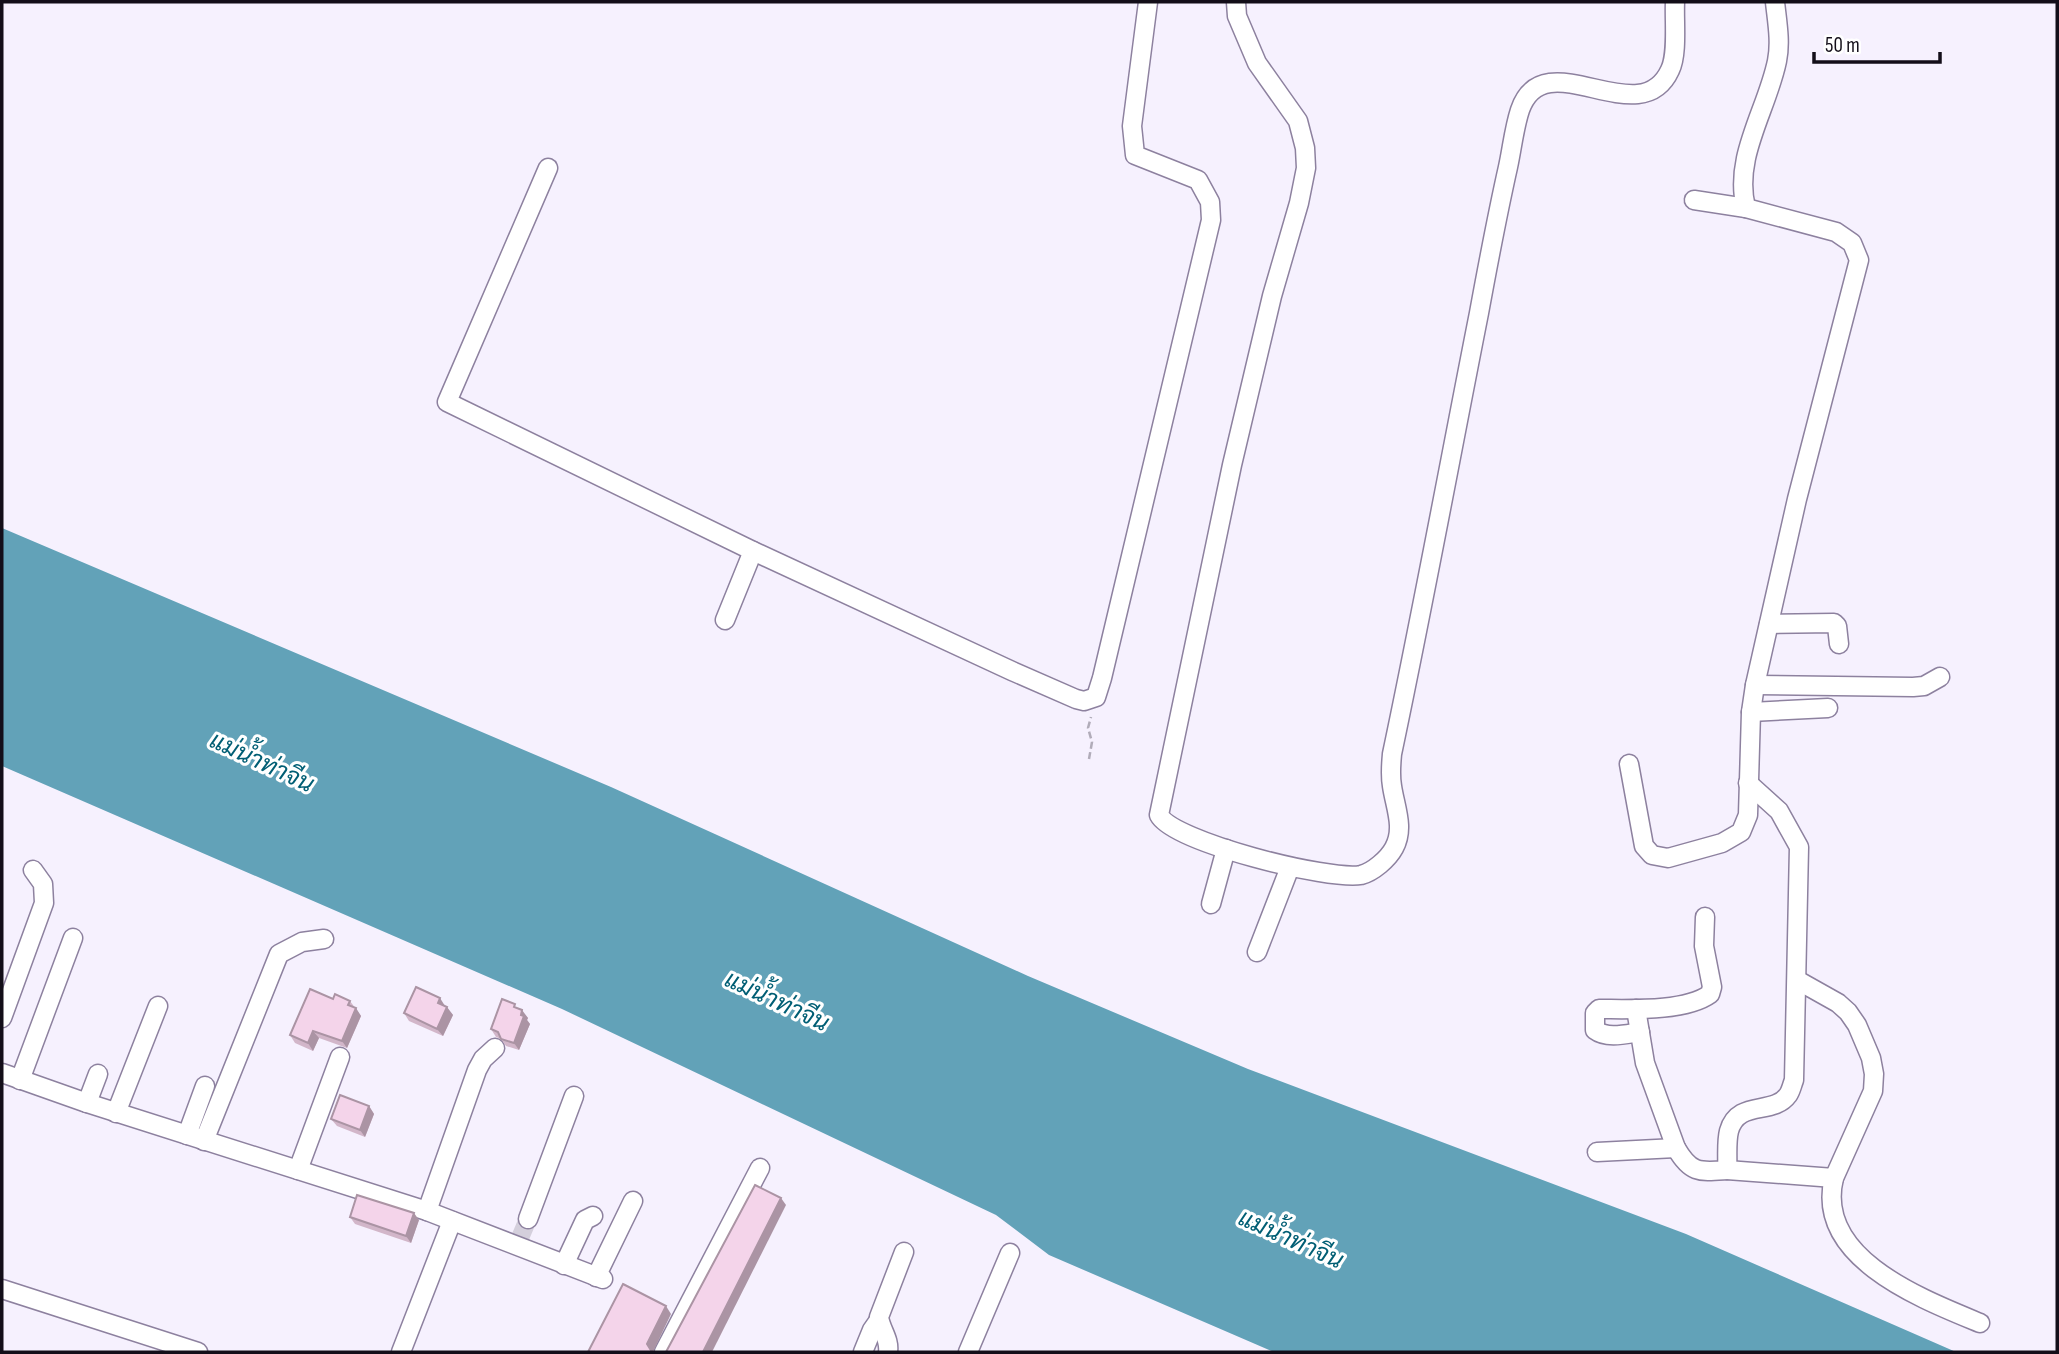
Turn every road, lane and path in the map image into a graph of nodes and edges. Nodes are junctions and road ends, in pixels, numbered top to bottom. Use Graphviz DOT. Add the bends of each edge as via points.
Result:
graph roads {
  1 [pos="1148,2"];
  2 [pos="1236,2"];
  3 [pos="1675,2"];
  4 [pos="1775,2"];
  5 [pos="548,168"];
  6 [pos="1694,200"];
  7 [pos="1745,208"];
  8 [pos="753,551"];
  9 [pos="725,620"];
  10 [pos="1769,624"];
  11 [pos="1839,644"];
  12 [pos="1940,677"];
  13 [pos="1755,685"];
  14 [pos="1096,697"];
  15 [pos="1828,708"];
  16 [pos="1751,712"];
  17 [pos="1089,759"];
  18 [pos="1629,764"];
  19 [pos="1748,783"];
  20 [pos="1234,851"];
  21 [pos="1285,866"];
  22 [pos="33,870"];
  23 [pos="1211,904"];
  24 [pos="1705,917"];
  25 [pos="73,938"];
  26 [pos="324,939"];
  27 [pos="1257,952"];
  28 [pos="1797,981"];
  29 [pos="158,1006"];
  30 [pos="1636,1009"];
  31 [pos="2,1018"];
  32 [pos="1640,1032"];
  33 [pos="495,1048"];
  34 [pos="340,1057"];
  35 [pos="2,1073"];
  36 [pos="98,1074"];
  37 [pos="20,1080"];
  38 [pos="205,1086"];
  39 [pos="573,1096"];
  40 [pos="87,1103"];
  41 [pos="116,1112"];
  42 [pos="195,1138"];
  43 [pos="1676,1148"];
  44 [pos="1597,1152"];
  45 [pos="760,1168"];
  46 [pos="298,1170"];
  47 [pos="1727,1170"];
  48 [pos="1834,1178"];
  49 [pos="633,1201"];
  50 [pos="427,1211"];
  51 [pos="593,1216"];
  52 [pos="528,1219"];
  53 [pos="452,1221"];
  54 [pos="904,1252"];
  55 [pos="1010,1253"];
  56 [pos="564,1265"];
  57 [pos="2,1289"];
  58 [pos="879,1320"];
  59 [pos="1980,1324"];
  60 [pos="198,1352"];
  61 [pos="401,1352"];
  62 [pos="664,1352"];
  63 [pos="863,1352"];
  64 [pos="888,1352"];
  65 [pos="968,1352"];
  1 -- 14 [label="street" via="1132,126 1135,155 1198,180 1210,202 1211,220"];
  2 -- 20 [label="street" via="1237,16 1257,63 1298,121 1306,168 1232,465 1159,815 1162,822 1185,835"];
  3 -- 21 [label="street" via="1671,70 1656,88 1624,96 1553,82 1531,91 1520,109 1392,754 1398,838 1387,858 1362,874"];
  4 -- 7 [label="street" via="1777,61 1742,170"];
  5 -- 8 [label="street" via="447,402"];
  6 -- 7 [label="street"];
  7 -- 10 [label="street" via="1836,232 1852,243 1858,260"];
  8 -- 9 [label="street"];
  8 -- 14 [label="street" via="1076,699"];
  10 -- 11 [label="street" via="1834,623"];
  10 -- 13 [label="street"];
  12 -- 13 [label="street" via="1924,687"];
  13 -- 16 [label="street"];
  14 -- 17 [label="path" via="1088,725"];
  15 -- 16 [label="street"];
  16 -- 19 [label="street"];
  18 -- 19 [label="street" via="1644,846 1653,855 1668,858 1722,844 1741,831 1748,815"];
  19 -- 28 [label="street" via="1779,811 1799,847"];
  20 -- 21 [label="street"];
  20 -- 23 [label="street"];
  21 -- 27 [label="street"];
  22 -- 31 [label="street" via="43,884 44,902"];
  24 -- 30 [label="street" via="1710,994 1704,999"];
  25 -- 37 [label="street"];
  26 -- 42 [label="street" via="302,942 279,954"];
  28 -- 47 [label="street" via="1794,1080 1789,1094 1782,1102 1740,1113 1728,1132"];
  28 -- 48 [label="street" via="1848,1012 1871,1058 1873,1091"];
  29 -- 41 [label="street"];
  30 -- 32 [label="street"];
  30 -- 32 [label="street" via="1599,1009 1595,1030 1606,1035"];
  32 -- 43 [label="street" via="1650,1079"];
  33 -- 50 [label="street" via="477,1070"];
  34 -- 46 [label="street"];
  35 -- 37 [label="street"];
  36 -- 40 [label="street"];
  37 -- 40 [label="street"];
  38 -- 42 [label="street"];
  39 -- 52 [label="street"];
  40 -- 41 [label="street"];
  41 -- 42 [label="street"];
  42 -- 46 [label="street"];
  43 -- 44 [label="street"];
  43 -- 47 [label="street" via="1699,1172"];
  45 -- 62 [label="street"];
  46 -- 50 [label="street"];
  47 -- 48 [label="street"];
  48 -- 59 [label="street" via="1831,1204 1837,1227 1849,1245 1905,1290"];
  49 -- 56 [label="street" via="599,1278"];
  50 -- 53 [label="street"];
  51 -- 56 [label="street" via="585,1220"];
  53 -- 56 [label="street" via="518,1242"];
  53 -- 61 [label="street"];
  54 -- 58 [label="street"];
  55 -- 65 [label="street"];
  57 -- 60 [label="street"];
  58 -- 63 [label="street"];
  58 -- 64 [label="street" via="888,1339"];
}
